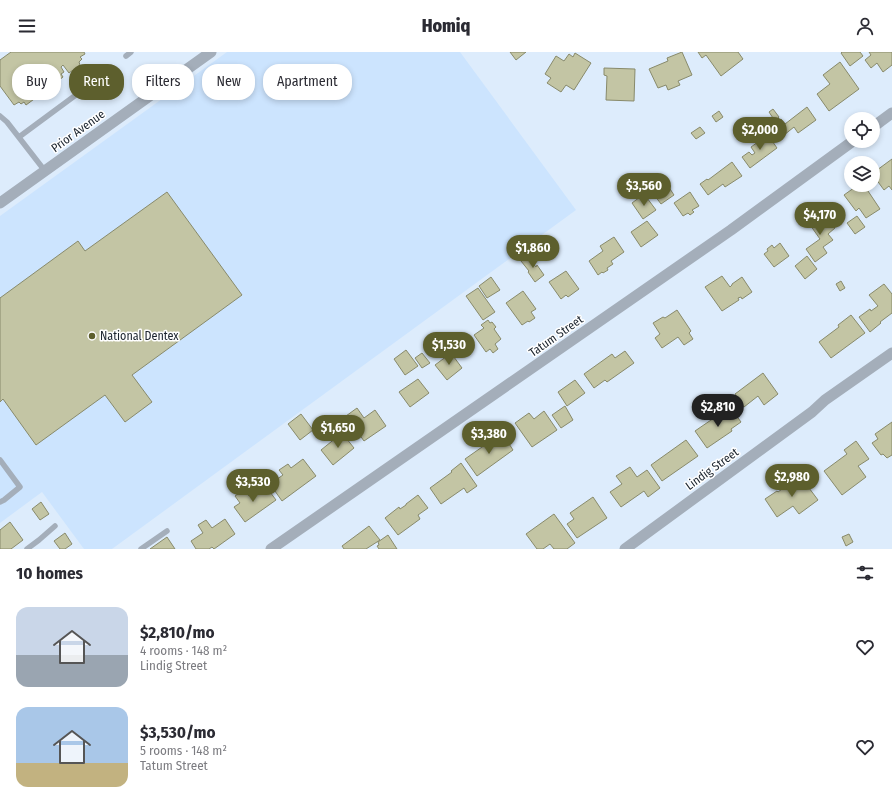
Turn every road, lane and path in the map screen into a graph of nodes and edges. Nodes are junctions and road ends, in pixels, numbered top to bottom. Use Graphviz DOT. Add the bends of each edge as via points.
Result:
graph roads {
  1 [pos="211,52"];
  2 [pos="69,100"];
  3 [pos="892,113"];
  4 [pos="0,116"];
  5 [pos="880,121"];
  6 [pos="19,138"];
  7 [pos="844,148"];
  8 [pos="45,171"];
  9 [pos="0,203"];
  10 [pos="892,353"];
  11 [pos="0,460"];
  12 [pos="0,502"];
  13 [pos="55,526"];
  14 [pos="167,531"];
  15 [pos="27,549"];
  16 [pos="141,549"];
  17 [pos="271,549"];
  18 [pos="625,549"];
  1 -- 8 [label="street, Prior Avenue"];
  2 -- 6 [label="lane"];
  3 -- 5 [label="street"];
  4 -- 6 [label="lane" via="8,122"];
  6 -- 8 [label="lane"];
  7 -- 17 [label="street, Tatum Street" via="731,230"];
  8 -- 9 [label="street, Prior Avenue"];
  10 -- 18 [label="street, Lindig Street"];
  11 -- 12 [label="lane" via="20,487"];
  13 -- 15 [label="lane"];
  14 -- 16 [label="lane"];
}
